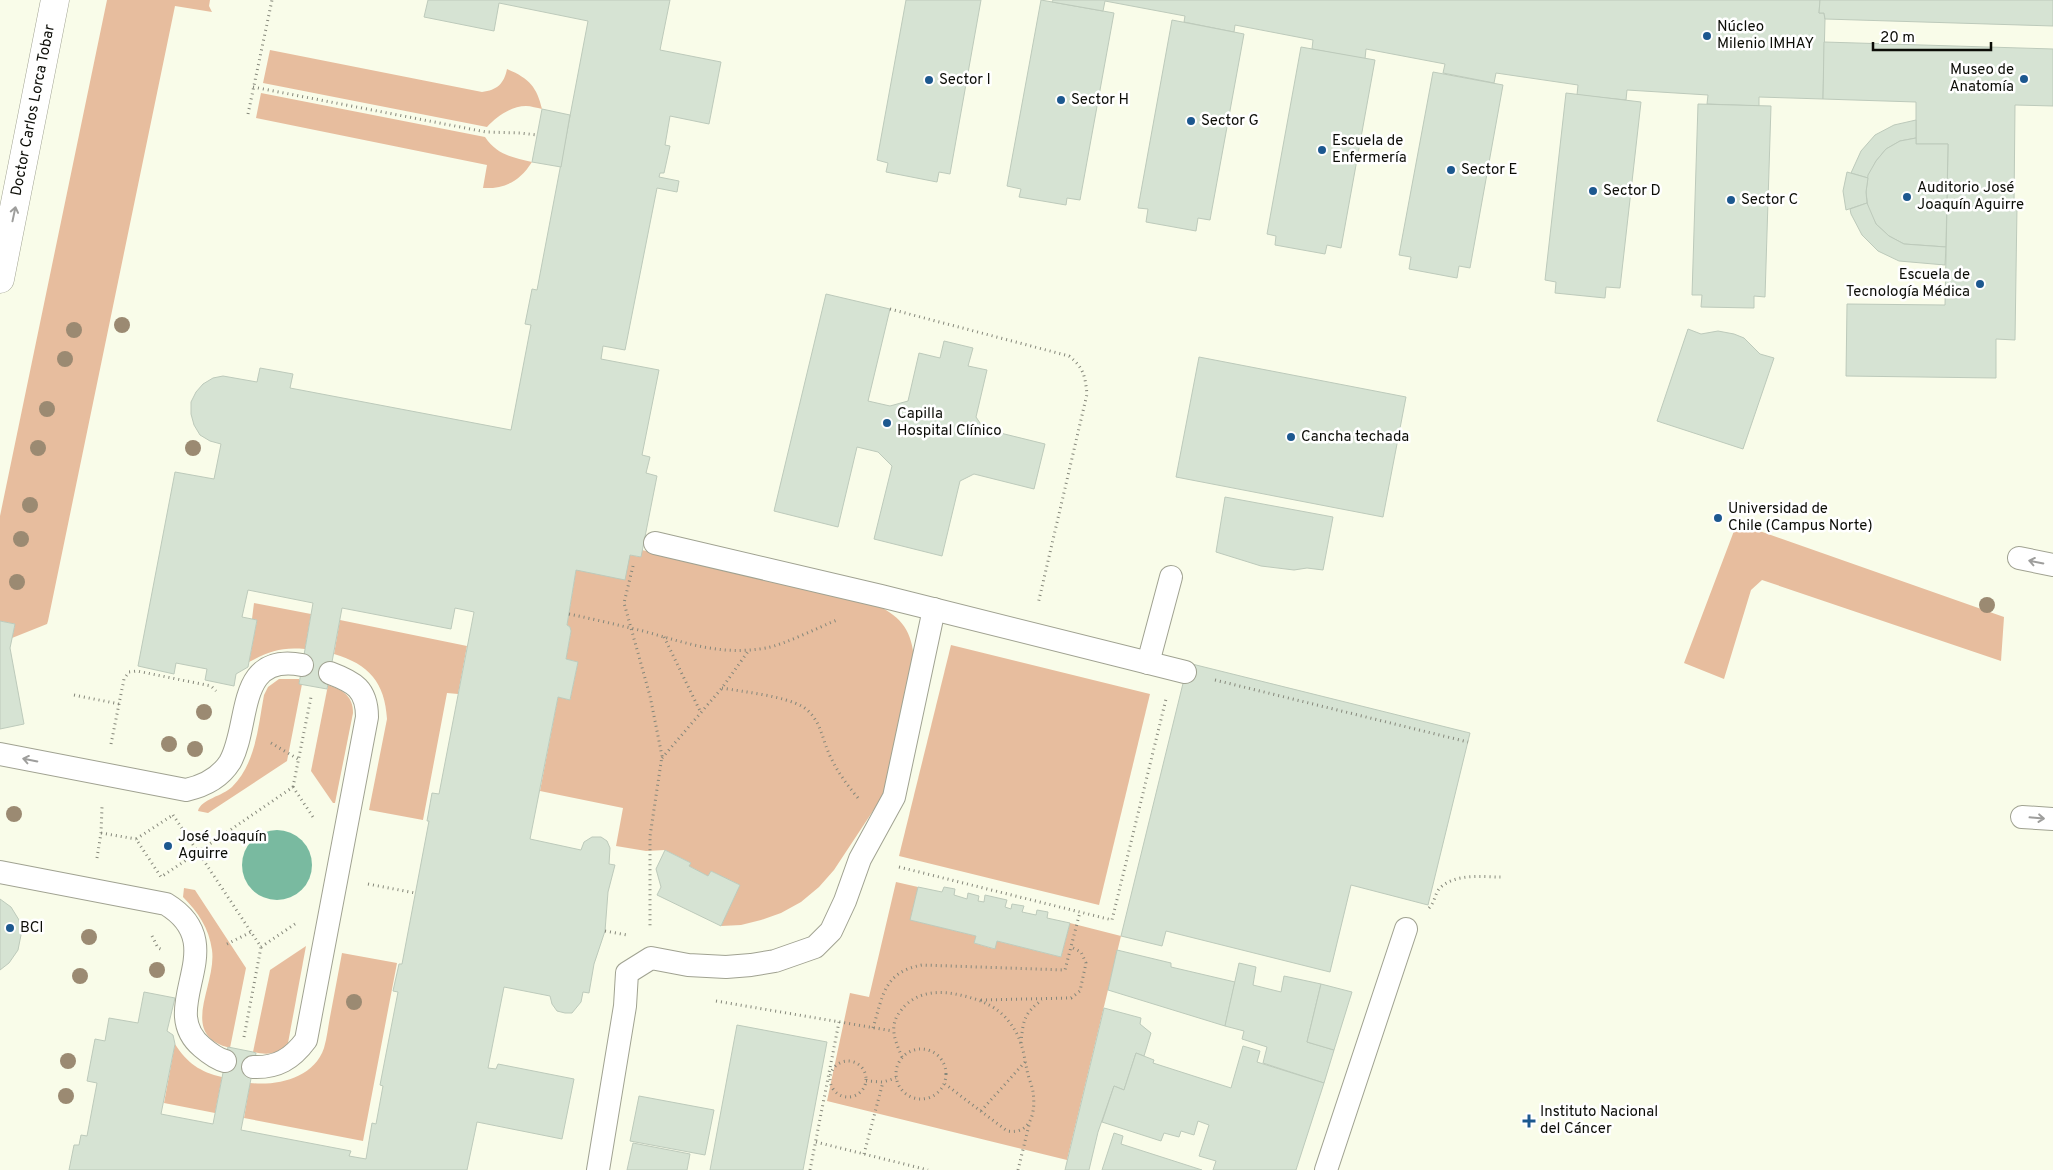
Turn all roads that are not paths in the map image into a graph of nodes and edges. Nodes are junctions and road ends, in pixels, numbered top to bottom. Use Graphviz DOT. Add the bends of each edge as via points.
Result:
graph roads {
  1 [pos="56,0"];
  2 [pos="0,278"];
  3 [pos="655,543"];
  4 [pos="2019,558"];
  5 [pos="2053,565"];
  6 [pos="1171,577"];
  7 [pos="934,609"];
  8 [pos="1148,663"];
  9 [pos="302,665"];
  10 [pos="1179,671"];
  11 [pos="330,673"];
  12 [pos="0,754"];
  13 [pos="2022,817"];
  14 [pos="2053,819"];
  15 [pos="0,872"];
  16 [pos="1406,929"];
  17 [pos="225,1061"];
  18 [pos="253,1067"];
  19 [pos="598,1170"];
  20 [pos="1326,1170"];
  2 -- 1 [label="main road, Doctor Carlos Lorca Tobar, one-way"];
  3 -- 7 [label="lane"];
  5 -- 4 [label="lane, one-way"];
  6 -- 8 [label="lane"];
  7 -- 8 [label="lane"];
  7 -- 19 [label="lane" via="894,797 860,859 831,931 815,947 775,961 726,967 688,965 651,958 627,973 625,1006"];
  8 -- 10 [label="lane"];
  9 -- 12 [label="lane, one-way" via="276,665 259,675 249,692 230,762 220,774 198,787 186,790"];
  11 -- 18 [label="lane" via="353,682 362,692 367,704 367,717 306,1040 284,1062"];
  13 -- 14 [label="lane, one-way"];
  15 -- 17 [label="lane" via="166,904 180,913 190,926 196,954 185,1010 187,1025 200,1045"];
  16 -- 20 [label="lane"];
}
